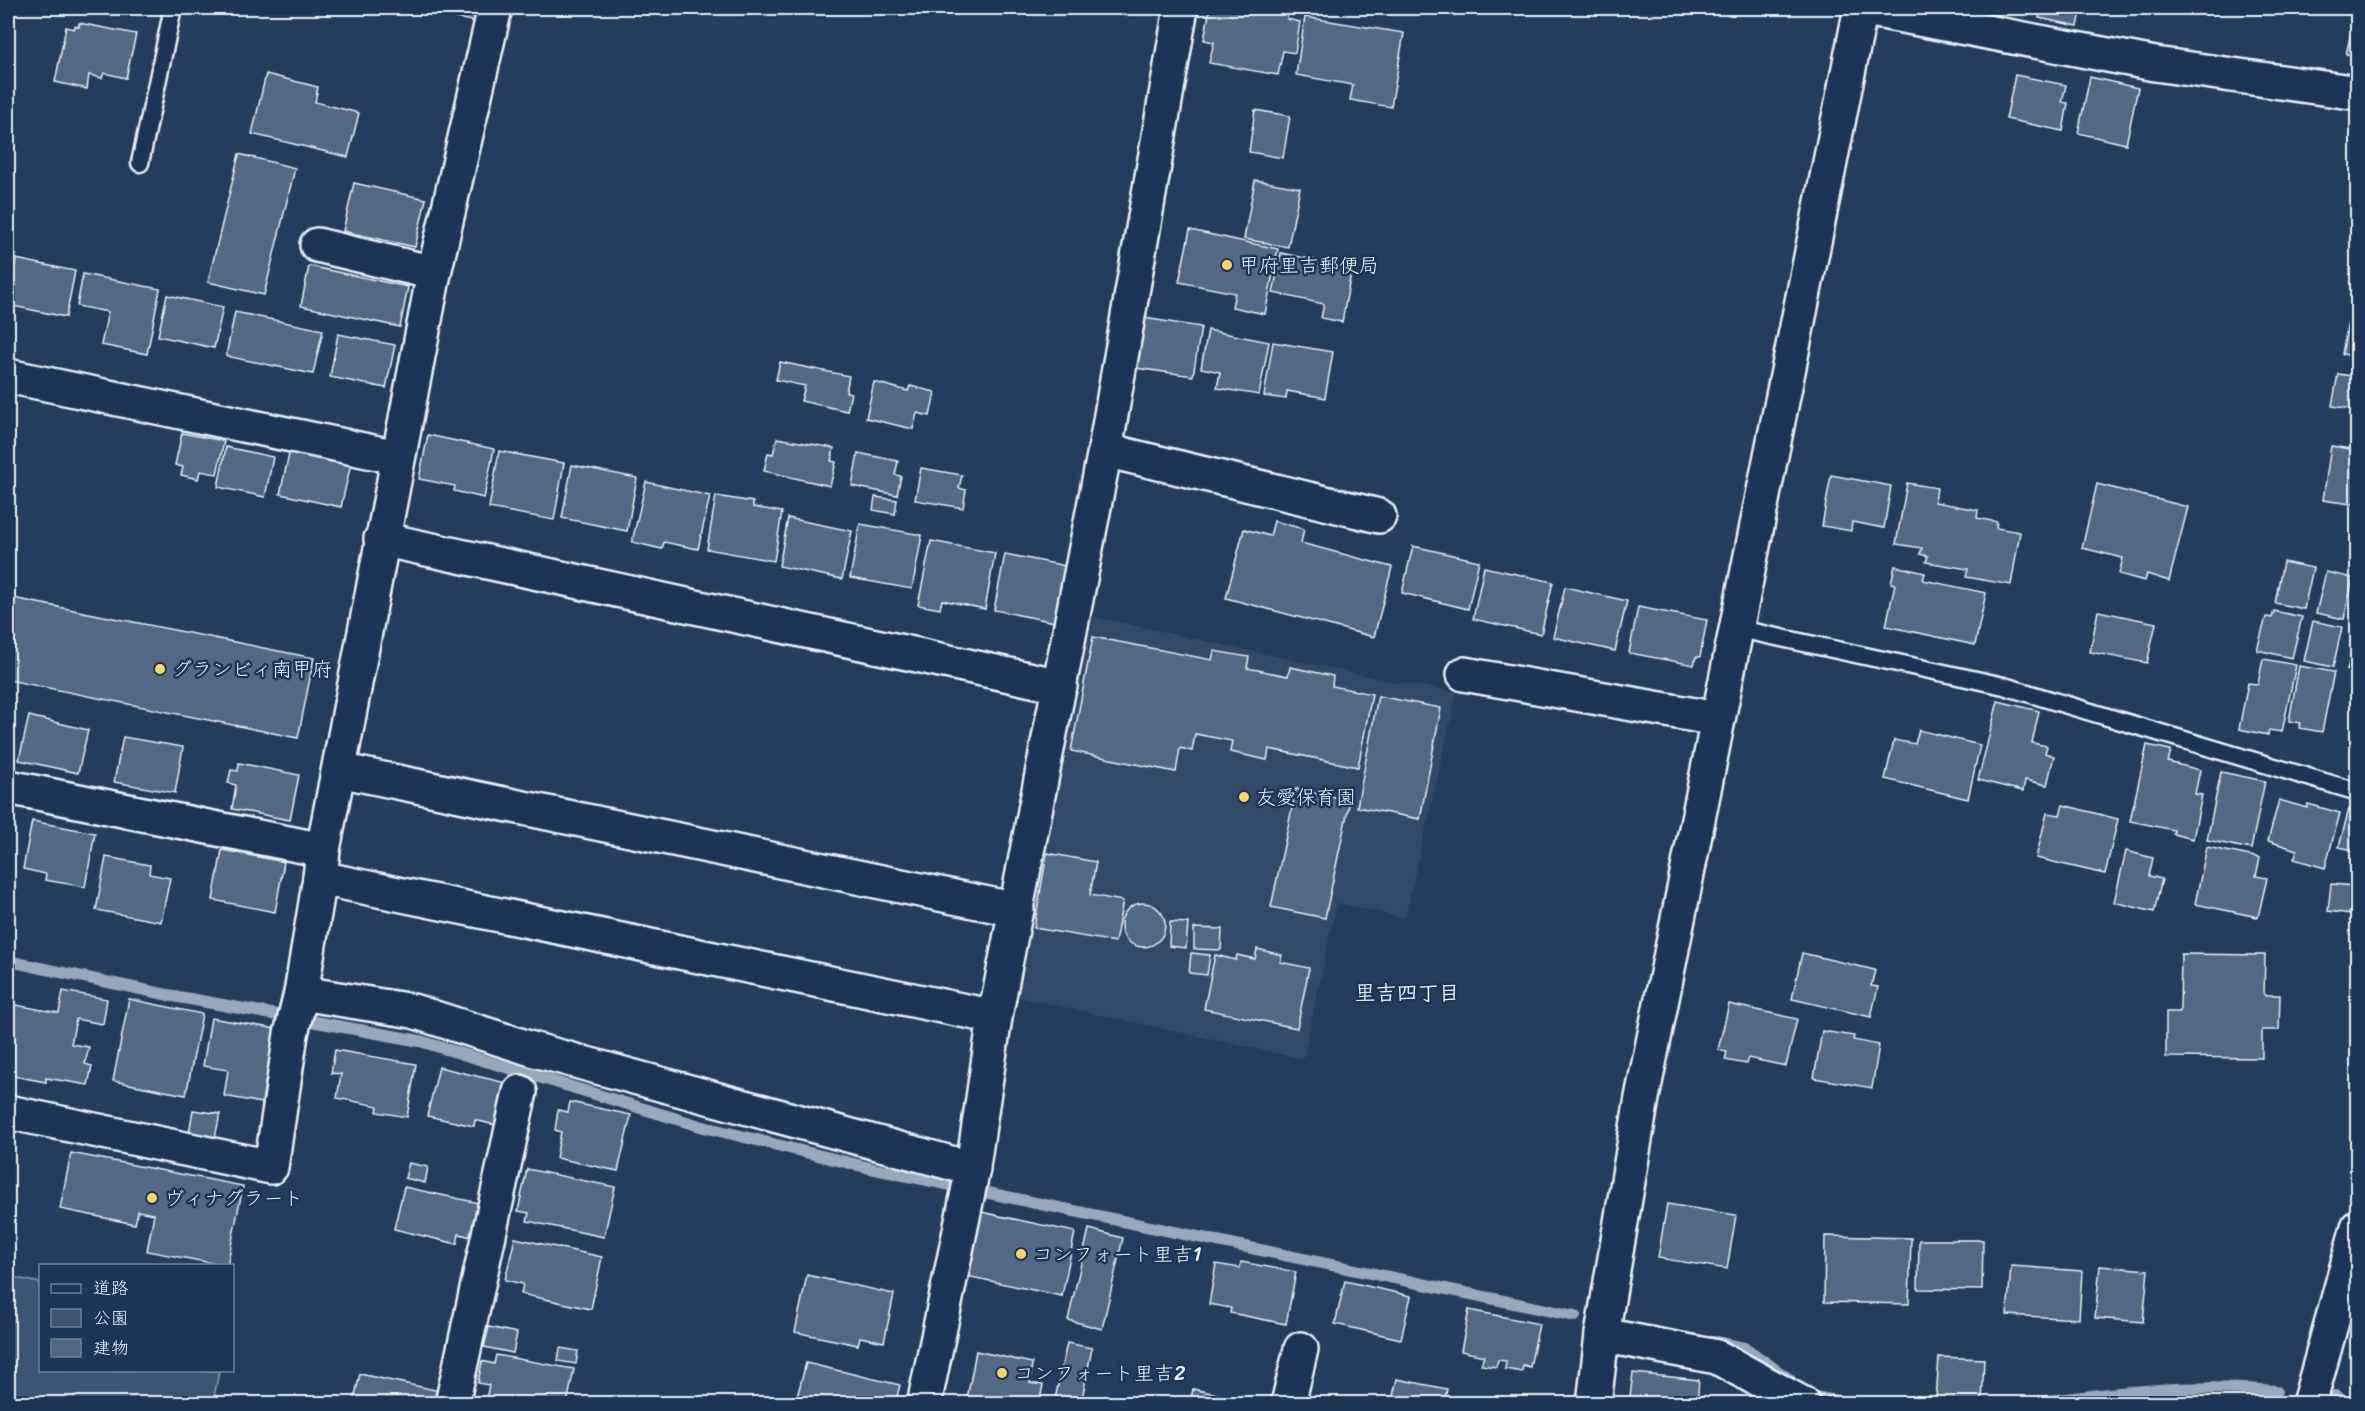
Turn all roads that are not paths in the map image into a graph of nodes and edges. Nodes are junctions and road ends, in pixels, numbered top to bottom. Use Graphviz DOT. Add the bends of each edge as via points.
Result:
graph roads {
  1 [pos="173,8"];
  2 [pos="495,8"];
  3 [pos="1180,8"];
  4 [pos="1861,8"];
  5 [pos="2358,93"];
  6 [pos="140,163"];
  7 [pos="317,245"];
  8 [pos="434,273"];
  9 [pos="8,376"];
  10 [pos="1105,450"];
  11 [pos="397,457"];
  12 [pos="1379,516"];
  13 [pos="381,539"];
  14 [pos="1735,628"];
  15 [pos="1464,674"];
  16 [pos="1060,686"];
  17 [pos="1717,719"];
  18 [pos="339,770"];
  19 [pos="8,787"];
  20 [pos="2358,792"];
  21 [pos="321,864"];
  22 [pos="1017,910"];
  23 [pos="300,998"];
  24 [pos="995,1017"];
  25 [pos="520,1092"];
  26 [pos="8,1112"];
  27 [pos="973,1171"];
  28 [pos="2358,1227"];
  29 [pos="1602,1335"];
  30 [pos="1301,1349"];
  31 [pos="925,1400"];
  32 [pos="452,1404"];
  33 [pos="1288,1404"];
  34 [pos="1594,1404"];
  35 [pos="1803,1404"];
  36 [pos="2309,1404"];
  1 -- 6 [label="lane"];
  2 -- 8 [label="street"];
  3 -- 10 [label="street"];
  4 -- 5 [label="street" via="2155,64"];
  4 -- 14 [label="street"];
  7 -- 8 [label="street"];
  8 -- 11 [label="street"];
  9 -- 11 [label="street"];
  10 -- 12 [label="street"];
  10 -- 16 [label="street"];
  11 -- 13 [label="street"];
  13 -- 16 [label="street"];
  13 -- 18 [label="street"];
  14 -- 17 [label="street"];
  14 -- 20 [label="lane" via="2004,686"];
  15 -- 17 [label="street"];
  16 -- 22 [label="street"];
  17 -- 29 [label="street" via="1642,1098"];
  18 -- 21 [label="street"];
  18 -- 22 [label="street"];
  19 -- 21 [label="street"];
  21 -- 23 [label="street"];
  21 -- 24 [label="street"];
  22 -- 24 [label="street"];
  23 -- 26 [label="street" via="271,1167"];
  23 -- 27 [label="street" via="413,1011 536,1050"];
  24 -- 27 [label="street"];
  25 -- 32 [label="street"];
  27 -- 31 [label="street"];
  28 -- 36 [label="street"];
  29 -- 34 [label="street"];
  29 -- 35 [label="street" via="1717,1357"];
  30 -- 33 [label="street"];
}
